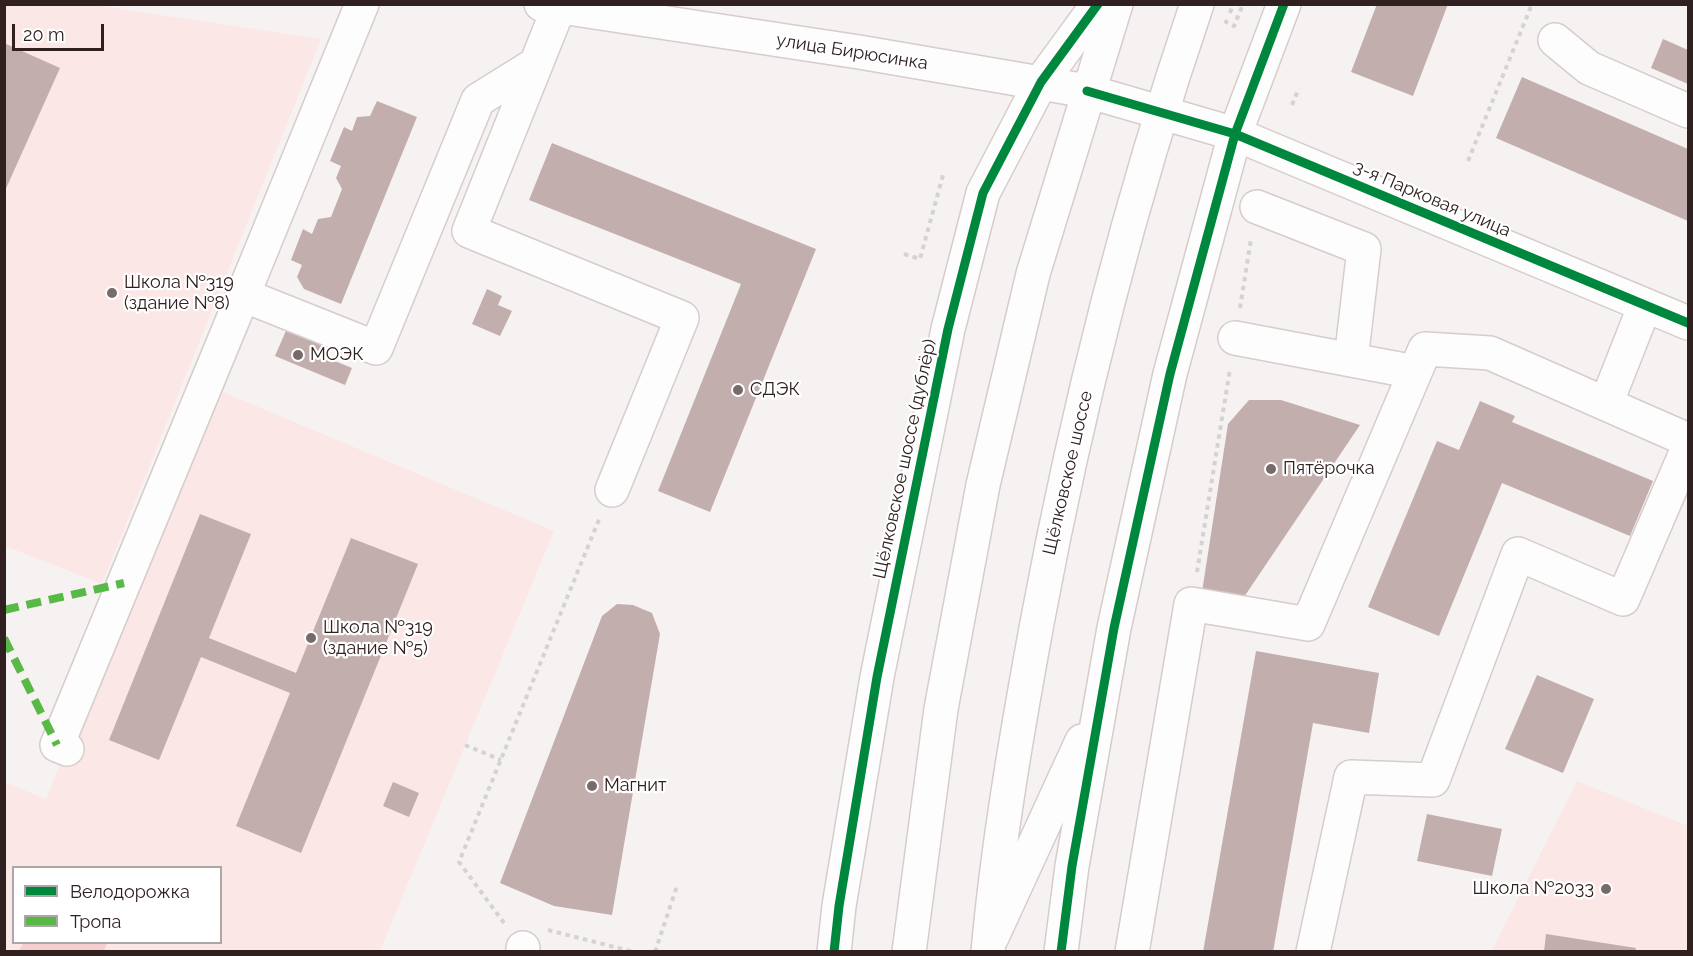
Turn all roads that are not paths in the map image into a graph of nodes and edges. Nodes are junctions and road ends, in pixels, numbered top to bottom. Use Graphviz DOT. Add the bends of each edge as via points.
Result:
graph roads {
  1 [pos="362,4"];
  2 [pos="1098,4"];
  3 [pos="1116,4"];
  4 [pos="1197,4"];
  5 [pos="1284,4"];
  6 [pos="550,6"];
  7 [pos="615,10"];
  8 [pos="1555,40"];
  9 [pos="536,64"];
  10 [pos="1041,82"];
  11 [pos="1087,91"];
  12 [pos="1689,111"];
  13 [pos="1160,112"];
  14 [pos="1235,134"];
  15 [pos="1257,207"];
  16 [pos="431,215"];
  17 [pos="469,231"];
  18 [pos="243,295"];
  19 [pos="1645,306"];
  20 [pos="1689,323"];
  21 [pos="1235,338"];
  22 [pos="1351,360"];
  23 [pos="1415,372"];
  24 [pos="1606,404"];
  25 [pos="1689,440"];
  26 [pos="1689,448"];
  27 [pos="612,490"];
  28 [pos="1102,699"];
  29 [pos="67,749"];
  30 [pos="988,947"];
  31 [pos="834,951"];
  32 [pos="909,951"];
  33 [pos="1061,951"];
  34 [pos="1132,951"];
  35 [pos="1313,951"];
  1 -- 18 [label="street"];
  2 -- 10 [label="street, Щёлковское шоссе (дублёр)"];
  3 -- 11 [label="street"];
  4 -- 13 [label="street, Щёлковское шоссе"];
  5 -- 14 [label="street"];
  6 -- 7 [label="street, улица Бирюсинка"];
  6 -- 9 [label="street"];
  7 -- 10 [label="street, улица Бирюсинка"];
  8 -- 12 [label="street" via="1588,69"];
  9 -- 16 [label="street" via="478,100"];
  9 -- 17 [label="street"];
  10 -- 11 [label="street, улица Бирюсинка"];
  10 -- 31 [label="street, Щёлковское шоссе (дублёр)" via="983,193 948,329 877,677"];
  11 -- 13 [label="street, улица Бирюсинка"];
  11 -- 32 [label="street" via="1033,274 983,485 940,710"];
  13 -- 14 [label="street, 3-я Парковая улица"];
  13 -- 30 [label="street, Щёлковское шоссе" via="1108,300 1061,494 1018,727"];
  14 -- 19 [label="street, 3-я Парковая улица"];
  14 -- 28 [label="street" via="1170,374"];
  15 -- 22 [label="street" via="1364,249"];
  16 -- 17 [label="street"];
  16 -- 18 [label="street" via="376,348"];
  17 -- 27 [label="street" via="682,318"];
  18 -- 29 [label="street" via="57,745"];
  19 -- 20 [label="street, 3-я Парковая улица"];
  19 -- 24 [label="street"];
  21 -- 22 [label="street"];
  22 -- 23 [label="street"];
  23 -- 24 [label="street" via="1425,349 1490,353"];
  23 -- 34 [label="street" via="1308,624 1191,604"];
  24 -- 25 [label="street"];
  26 -- 35 [label="street" via="1623,599 1518,554 1432,780 1351,777"];
  28 -- 30 [label="street"];
  28 -- 33 [label="street"];
}
